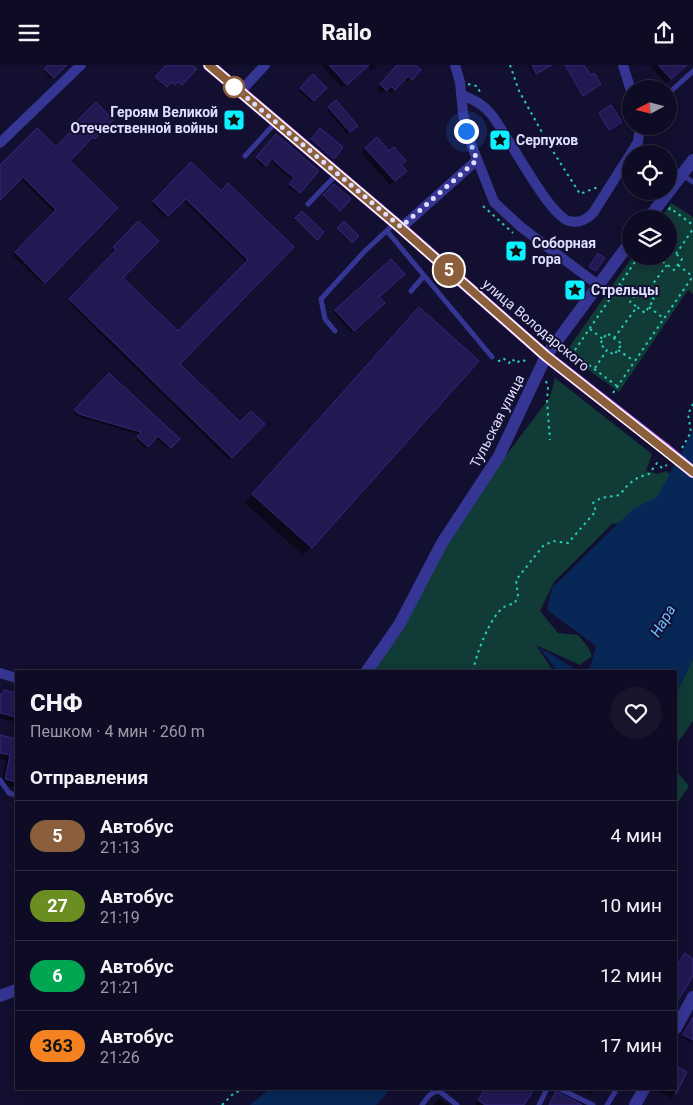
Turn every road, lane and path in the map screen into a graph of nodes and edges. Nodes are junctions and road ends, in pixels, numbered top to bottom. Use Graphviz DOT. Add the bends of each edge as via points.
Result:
graph roads {
  1 [pos="80,65"];
  2 [pos="209,65"];
  3 [pos="265,65"];
  4 [pos="455,65"];
  5 [pos="510,65"];
  6 [pos="623,65"];
  7 [pos="693,71"];
  8 [pos="628,80"];
  9 [pos="678,85"];
  10 [pos="240,92"];
  11 [pos="462,95"];
  12 [pos="276,123"];
  13 [pos="639,135"];
  14 [pos="0,143"];
  15 [pos="245,156"];
  16 [pos="477,160"];
  17 [pos="693,160"];
  18 [pos="337,173"];
  19 [pos="688,178"];
  20 [pos="580,195"];
  21 [pos="308,204"];
  22 [pos="657,210"];
  23 [pos="677,214"];
  24 [pos="394,227"];
  25 [pos="693,227"];
  26 [pos="677,252"];
  27 [pos="622,253"];
  28 [pos="677,255"];
  29 [pos="633,265"];
  30 [pos="667,265"];
  31 [pos="678,265"];
  32 [pos="424,276"];
  33 [pos="693,276"];
  34 [pos="598,285"];
  35 [pos="619,285"];
  36 [pos="411,291"];
  37 [pos="646,293"];
  38 [pos="635,295"];
  39 [pos="637,307"];
  40 [pos="649,307"];
  41 [pos="664,318"];
  42 [pos="590,329"];
  43 [pos="335,331"];
  44 [pos="614,338"];
  45 [pos="603,339"];
  46 [pos="607,350"];
  47 [pos="618,350"];
  48 [pos="546,356"];
  49 [pos="492,357"];
  50 [pos="527,361"];
  51 [pos="635,362"];
  52 [pos="595,368"];
  53 [pos="545,380"];
  54 [pos="617,386"];
  55 [pos="609,399"];
  56 [pos="693,404"];
  57 [pos="550,441"];
  58 [pos="679,454"];
  59 [pos="674,464"];
  60 [pos="693,472"];
  61 [pos="368,670"];
  62 [pos="473,670"];
  63 [pos="0,673"];
  64 [pos="15,678"];
  65 [pos="0,780"];
  66 [pos="15,795"];
  67 [pos="15,990"];
  68 [pos="0,996"];
  69 [pos="693,997"];
  70 [pos="677,1026"];
  71 [pos="241,1090"];
  72 [pos="546,1090"];
  73 [pos="562,1090"];
  74 [pos="643,1090"];
  75 [pos="615,1092"];
  76 [pos="222,1105"];
  77 [pos="422,1105"];
  78 [pos="457,1105"];
  79 [pos="539,1105"];
  80 [pos="593,1105"];
  81 [pos="608,1105"];
  82 [pos="635,1105"];
  1 -- 14 [label="street"];
  2 -- 10 [label="main road, улица Володарского"];
  3 -- 10 [label="street"];
  4 -- 11 [label="street"];
  5 -- 20 [label="path" via="519,91"];
  6 -- 8 [label="street"];
  7 -- 9 [label="lane"];
  10 -- 12 [label="main road, улица Володарского"];
  11 -- 13 [label="street" via="490,113 553,209 569,221 577,222 594,213 638,142"];
  11 -- 16 [label="street" via="466,131"];
  12 -- 15 [label="lane"];
  12 -- 18 [label="main road, улица Володарского"];
  16 -- 24 [label="street"];
  16 -- 34 [label="street" via="494,201 521,227"];
  17 -- 19 [label="street"];
  18 -- 21 [label="lane"];
  18 -- 24 [label="main road, улица Володарского"];
  19 -- 22 [label="street"];
  23 -- 25 [label="path"];
  24 -- 32 [label="lane"];
  24 -- 43 [label="lane" via="364,252 321,299 325,319"];
  24 -- 48 [label="main road, улица Володарского"];
  25 -- 26 [label="path"];
  27 -- 34 [label="street, Тульская улица"];
  28 -- 31 [label="path" via="682,259"];
  29 -- 35 [label="path"];
  30 -- 31 [label="path" via="674,270"];
  30 -- 37 [label="path"];
  31 -- 33 [label="path"];
  32 -- 36 [label="lane"];
  32 -- 49 [label="lane"];
  33 -- 41 [label="path"];
  34 -- 48 [label="street, Тульская улица"];
  35 -- 38 [label="path"];
  35 -- 42 [label="path"];
  37 -- 38 [label="path" via="640,289"];
  37 -- 40 [label="path" via="654,299"];
  38 -- 39 [label="path" via="630,303"];
  39 -- 40 [label="path" via="645,313"];
  39 -- 44 [label="path"];
  40 -- 41 [label="path"];
  41 -- 51 [label="path"];
  42 -- 45 [label="path"];
  42 -- 52 [label="path" via="573,353"];
  44 -- 45 [label="path" via="608,333"];
  44 -- 47 [label="path" via="622,344"];
  45 -- 46 [label="path" via="600,344"];
  46 -- 47 [label="path" via="614,355"];
  46 -- 52 [label="path"];
  47 -- 51 [label="path"];
  48 -- 60 [label="main road, улица Володарского, bridge"];
  48 -- 61 [label="street, Тульская улица" via="499,456 442,543 399,625"];
  49 -- 50 [label="path" via="499,361 503,357 509,363 512,359 517,363"];
  51 -- 54 [label="path"];
  52 -- 54 [label="path"];
  53 -- 57 [label="path"];
  54 -- 55 [label="path"];
  56 -- 58 [label="path" via="688,414 690,432"];
  59 -- 62 [label="path" via="662,468 657,463 649,474 638,477 620,495 601,498 593,503 596,511 568,543 553,541 543,546 516,579 518,595 515,603 503,608 494,618 481,643"];
  63 -- 64 [label="street"];
  65 -- 66 [label="lane" via="9,793"];
  67 -- 68 [label="street"];
  69 -- 70 [label="street"];
  71 -- 76 [label="path"];
  72 -- 79 [label="lane"];
  73 -- 80 [label="lane"];
  74 -- 82 [label="street"];
  75 -- 81 [label="lane"];
  77 -- 78 [label="lane" via="429,1094 439,1091"];
}
